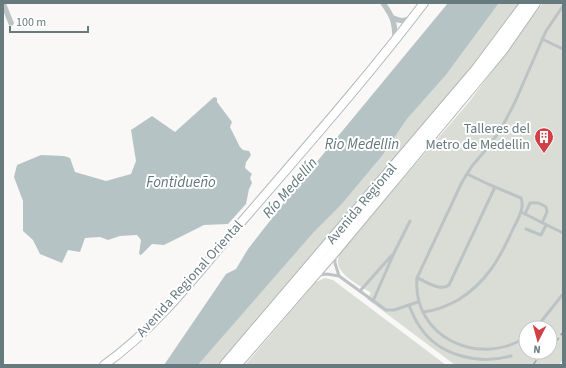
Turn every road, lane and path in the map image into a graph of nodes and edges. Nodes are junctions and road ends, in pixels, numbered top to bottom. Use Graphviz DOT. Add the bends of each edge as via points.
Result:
graph roads {
  1 [pos="3,3"];
  2 [pos="383,3"];
  3 [pos="424,3"];
  4 [pos="526,3"];
  5 [pos="535,3"];
  6 [pos="563,6"];
  7 [pos="414,17"];
  8 [pos="393,18"];
  9 [pos="11,23"];
  10 [pos="542,39"];
  11 [pos="395,41"];
  12 [pos="563,49"];
  13 [pos="467,174"];
  14 [pos="495,187"];
  15 [pos="521,212"];
  16 [pos="525,214"];
  17 [pos="410,221"];
  18 [pos="542,223"];
  19 [pos="546,225"];
  20 [pos="526,229"];
  21 [pos="563,233"];
  22 [pos="336,251"];
  23 [pos="394,253"];
  24 [pos="338,276"];
  25 [pos="314,277"];
  26 [pos="417,278"];
  27 [pos="360,291"];
  28 [pos="563,294"];
  29 [pos="373,301"];
  30 [pos="418,302"];
  31 [pos="409,305"];
  32 [pos="423,312"];
  33 [pos="542,320"];
  34 [pos="518,342"];
  35 [pos="511,356"];
  36 [pos="104,365"];
  37 [pos="225,365"];
  38 [pos="236,365"];
  1 -- 9 [label="street"];
  2 -- 8 [label="street"];
  3 -- 7 [label="main road, Avenida Regional Oriental"];
  4 -- 37 [label="highway, Avenida Regional" via="476,70"];
  5 -- 22 [label="highway, Avenida Regional" via="480,78"];
  6 -- 10 [label="lane"];
  7 -- 8 [label="street" via="406,21"];
  7 -- 11 [label="main road, Avenida Regional Oriental"];
  8 -- 11 [label="street"];
  10 -- 12 [label="lane"];
  10 -- 13 [label="lane" via="501,129"];
  11 -- 36 [label="main road, Avenida Regional Oriental" via="164,313 123,352"];
  13 -- 14 [label="lane"];
  13 -- 26 [label="lane"];
  14 -- 15 [label="lane" via="520,198 523,203"];
  14 -- 26 [label="lane" via="449,285 441,288"];
  15 -- 16 [label="lane"];
  15 -- 32 [label="lane" via="504,249 485,279 474,290 451,304 431,312"];
  16 -- 18 [label="lane"];
  16 -- 18 [label="lane" via="530,203 536,202 546,207"];
  17 -- 23 [label="lane"];
  18 -- 19 [label="lane"];
  19 -- 20 [label="lane" via="541,235"];
  19 -- 21 [label="lane"];
  22 -- 24 [label="lane" via="335,264"];
  22 -- 25 [label="highway, Avenida Regional"];
  23 -- 27 [label="lane"];
  23 -- 29 [label="lane"];
  24 -- 25 [label="lane" via="327,274"];
  24 -- 27 [label="lane"];
  25 -- 38 [label="highway, Avenida Regional"];
  26 -- 30 [label="lane"];
  27 -- 29 [label="lane"];
  28 -- 33 [label="lane"];
  29 -- 31 [label="lane" via="386,310"];
  30 -- 31 [label="lane"];
  30 -- 32 [label="lane"];
  31 -- 35 [label="lane" via="420,328 435,343 447,350 480,360"];
  32 -- 34 [label="lane" via="432,326 460,346 483,351"];
}
